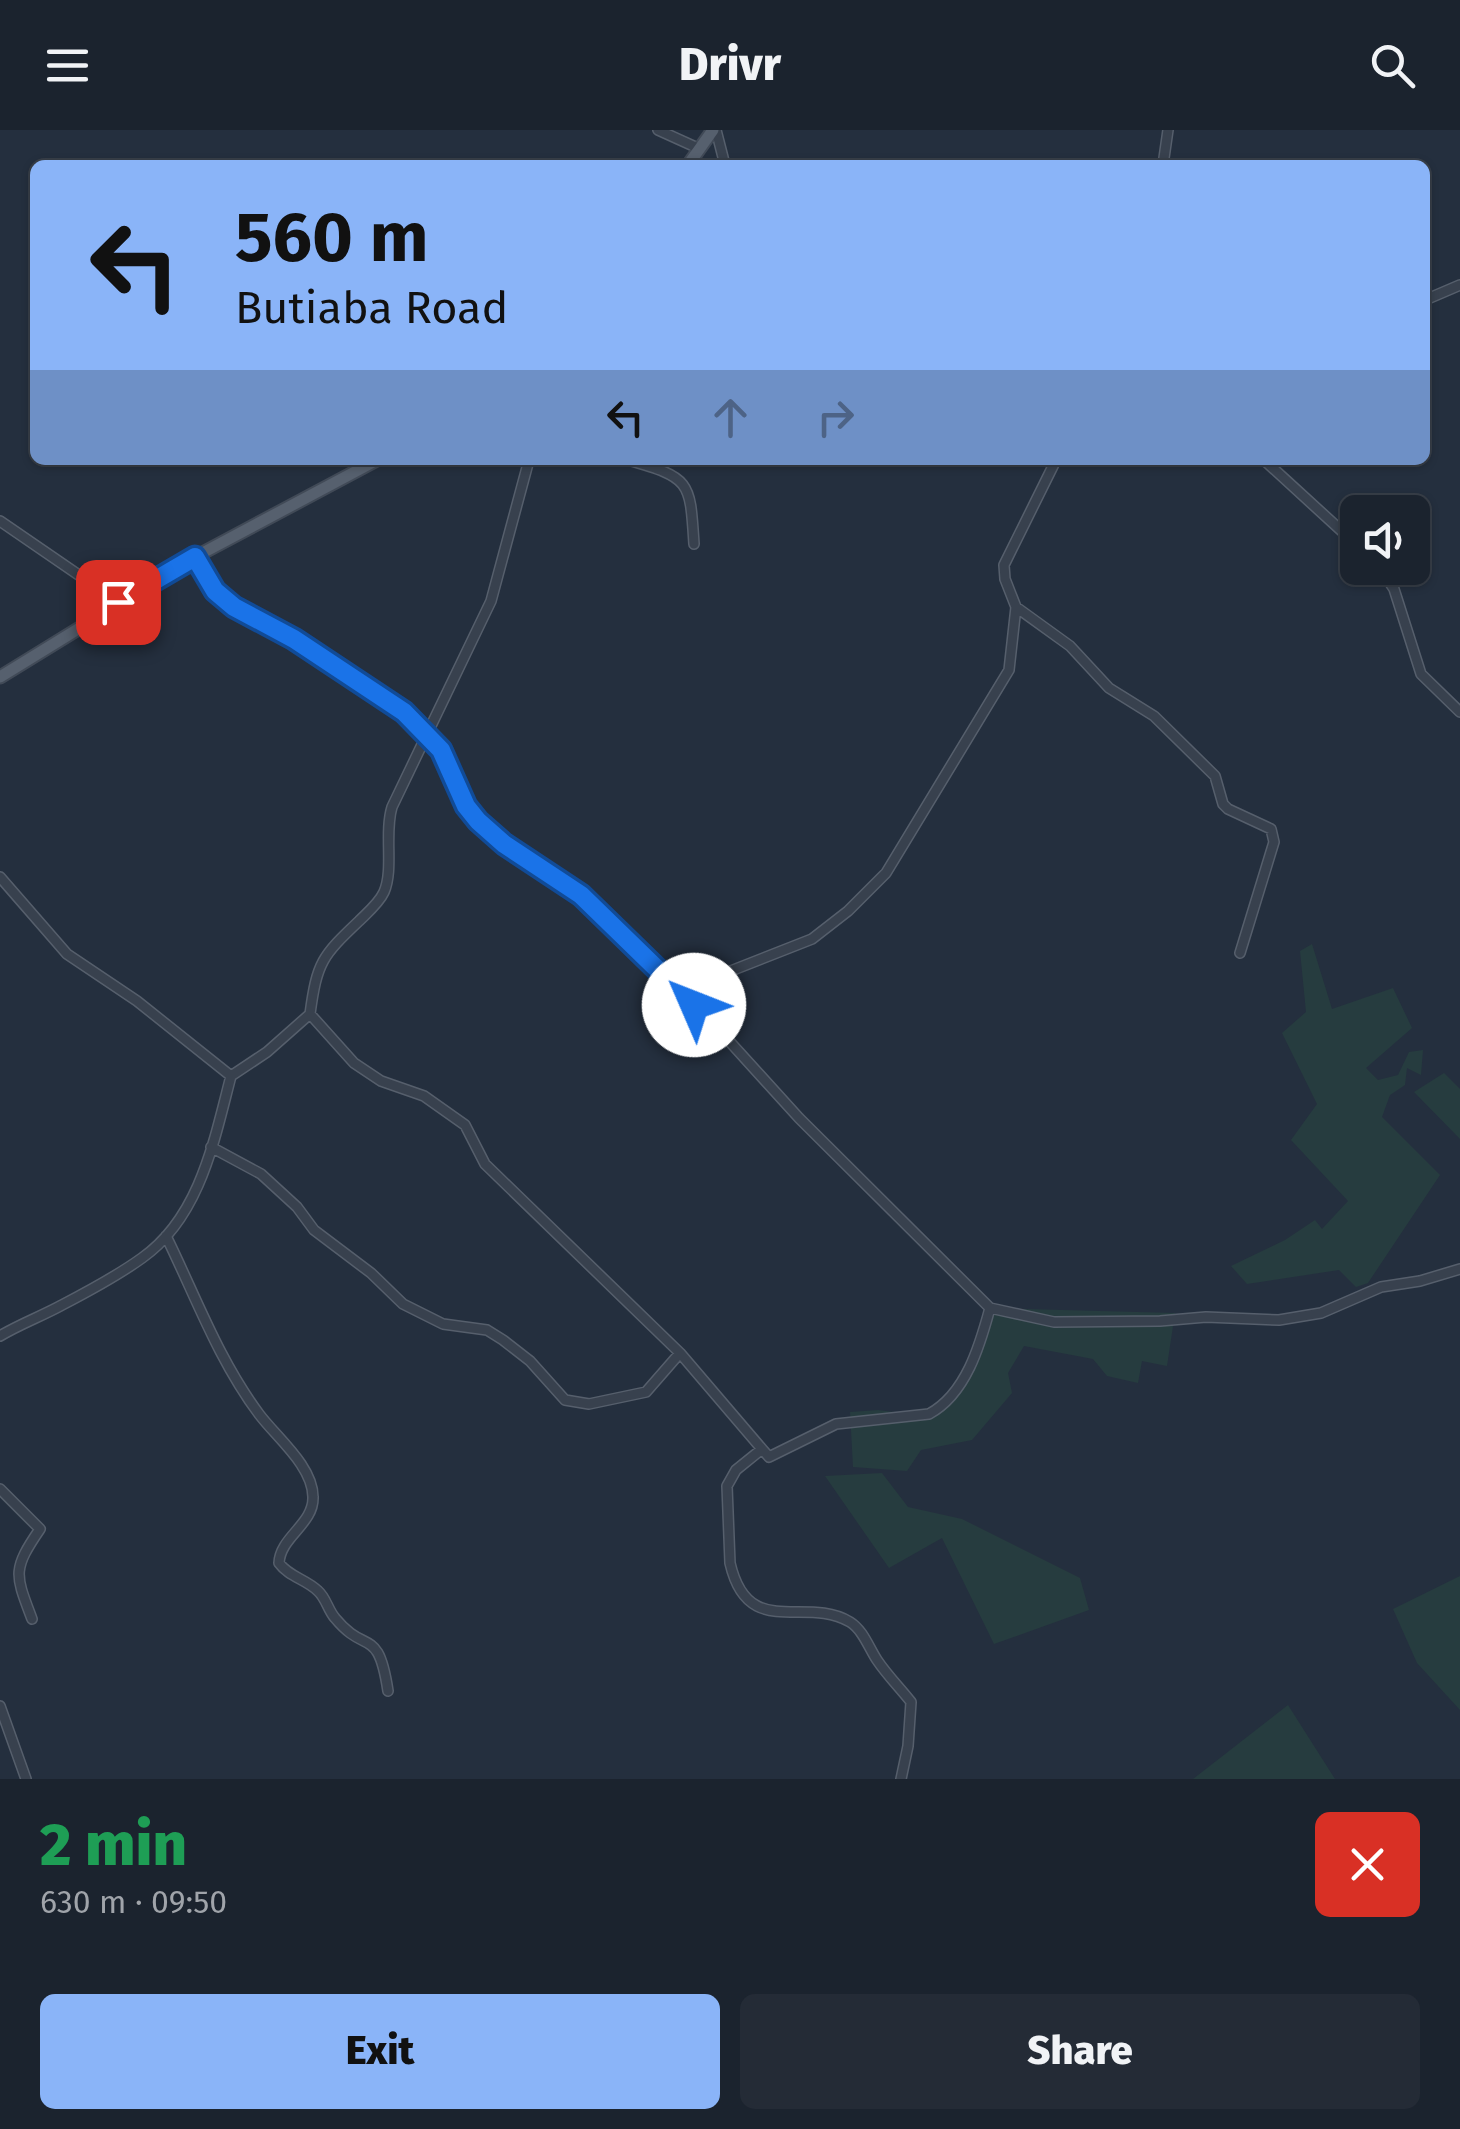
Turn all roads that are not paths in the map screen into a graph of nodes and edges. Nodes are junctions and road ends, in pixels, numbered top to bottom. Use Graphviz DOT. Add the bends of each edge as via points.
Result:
graph roads {
  1 [pos="658,130"];
  2 [pos="715,130"];
  3 [pos="1168,130"];
  4 [pos="700,150"];
  5 [pos="692,160"];
  6 [pos="724,160"];
  7 [pos="1165,160"];
  8 [pos="1460,286"];
  9 [pos="1430,298"];
  10 [pos="368,465"];
  11 [pos="528,465"];
  12 [pos="643,465"];
  13 [pos="1054,465"];
  14 [pos="1269,465"];
  15 [pos="0,521"];
  16 [pos="1340,530"];
  17 [pos="694,544"];
  18 [pos="195,557"];
  19 [pos="1391,585"];
  20 [pos="118,602"];
  21 [pos="1016,606"];
  22 [pos="0,677"];
  23 [pos="1460,712"];
  24 [pos="425,733"];
  25 [pos="0,877"];
  26 [pos="1240,953"];
  27 [pos="673,985"];
  28 [pos="310,1014"];
  29 [pos="231,1076"];
  30 [pos="211,1146"];
  31 [pos="166,1236"];
  32 [pos="1460,1269"];
  33 [pos="990,1308"];
  34 [pos="0,1336"];
  35 [pos="680,1353"];
  36 [pos="762,1448"];
  37 [pos="0,1489"];
  38 [pos="32,1619"];
  39 [pos="388,1691"];
  40 [pos="0,1706"];
  41 [pos="26,1779"];
  42 [pos="901,1779"];
  1 -- 4 [label="street"];
  2 -- 4 [label="main road"];
  2 -- 6 [label="street"];
  3 -- 7 [label="street"];
  4 -- 5 [label="main road"];
  8 -- 9 [label="street"];
  10 -- 18 [label="main road"];
  11 -- 24 [label="street" via="491,601"];
  12 -- 17 [label="street" via="686,485"];
  13 -- 21 [label="street" via="1004,565"];
  14 -- 16 [label="street"];
  15 -- 20 [label="street"];
  18 -- 20 [label="main road"];
  18 -- 24 [label="street" via="215,591 234,607 396,706"];
  19 -- 23 [label="street" via="1422,674"];
  20 -- 22 [label="main road"];
  21 -- 26 [label="street" via="1070,646 1109,688 1154,716 1215,776 1228,809 1272,829 1274,842"];
  21 -- 27 [label="street" via="1003,686 879,881 812,940 694,985"];
  24 -- 27 [label="street" via="478,821 581,895"];
  24 -- 28 [label="street" via="387,824 386,888 324,956"];
  25 -- 29 [label="street" via="66,954"];
  27 -- 33 [label="street"];
  28 -- 29 [label="street"];
  28 -- 35 [label="street" via="354,1063 424,1096 465,1125 506,1187"];
  29 -- 30 [label="street"];
  30 -- 31 [label="street" via="189,1206"];
  30 -- 35 [label="street" via="261,1174 314,1230 403,1304 443,1324 487,1330 504,1340 565,1400 589,1404 646,1392"];
  31 -- 34 [label="street" via="98,1284"];
  31 -- 39 [label="street" via="227,1368 311,1485 312,1508 279,1563 320,1592 336,1620 378,1650"];
  32 -- 33 [label="street" via="1380,1287 1321,1314 1278,1320 1054,1322"];
  33 -- 36 [label="street" via="979,1352 936,1410 836,1424 769,1457"];
  35 -- 36 [label="street"];
  36 -- 42 [label="street" via="727,1486 732,1575 759,1608 833,1616 860,1630 911,1702"];
  37 -- 38 [label="street" via="40,1529 18,1571"];
  40 -- 41 [label="street"];
}
